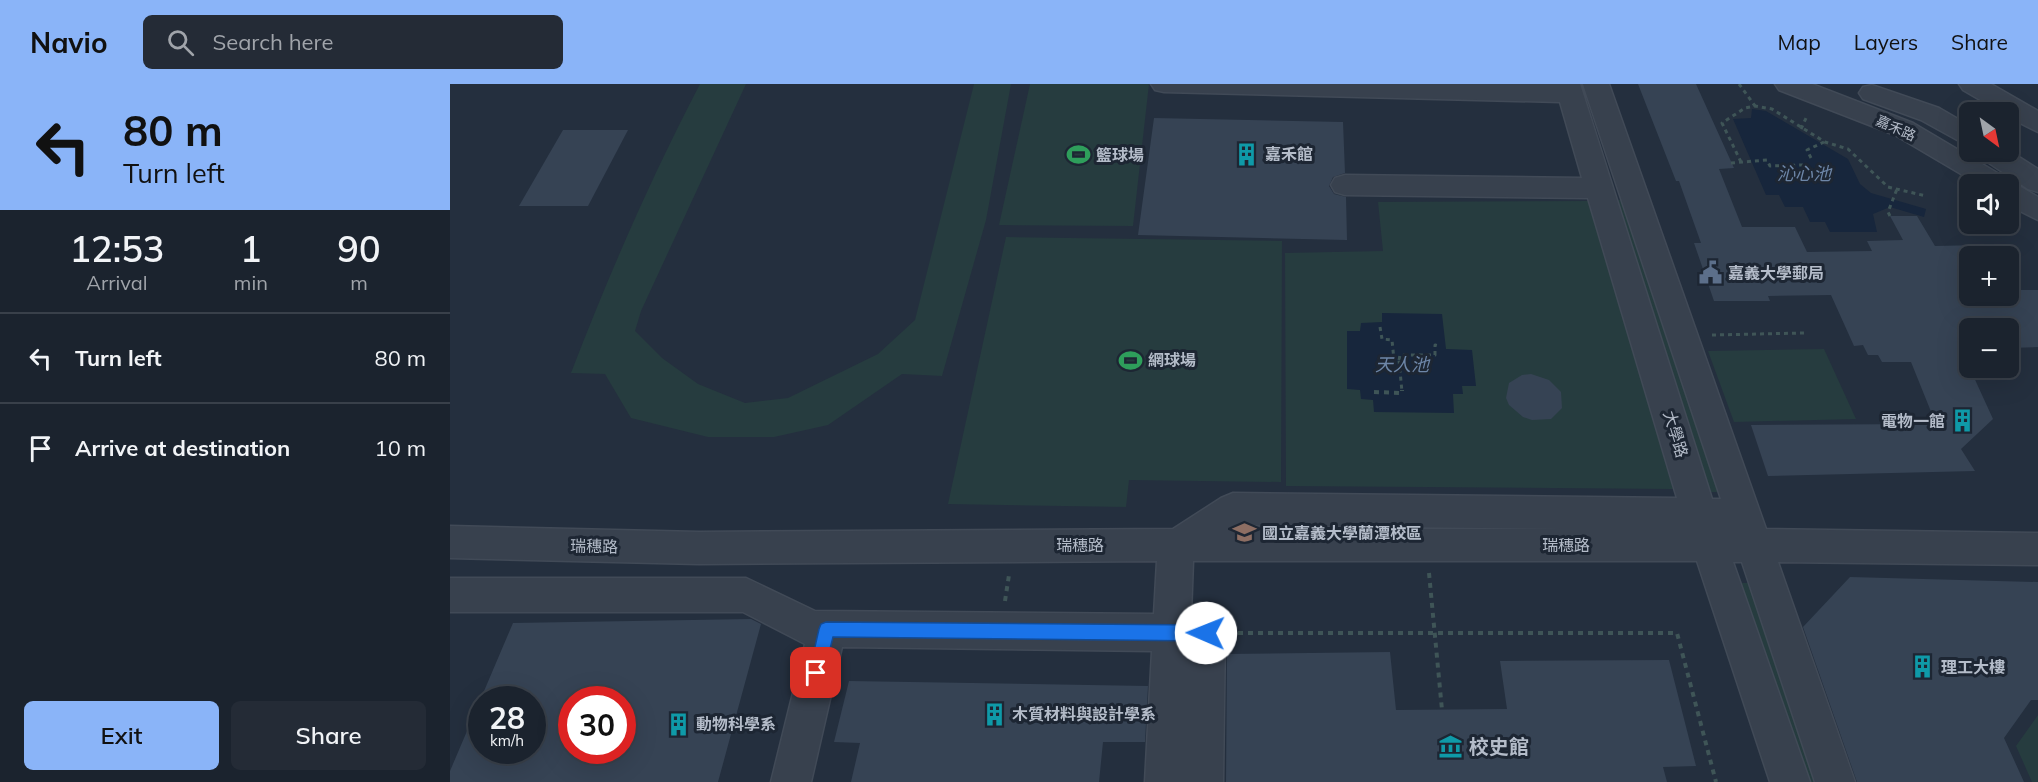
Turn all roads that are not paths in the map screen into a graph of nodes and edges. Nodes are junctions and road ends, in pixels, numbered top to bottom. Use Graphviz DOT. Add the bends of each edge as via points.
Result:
graph roads {
  1 [pos="1164,84"];
  2 [pos="1788,84"];
  3 [pos="1847,84"];
  4 [pos="1972,84"];
  5 [pos="1578,87"];
  6 [pos="2038,123"];
  7 [pos="1959,131"];
  8 [pos="2007,162"];
  9 [pos="1982,174"];
  10 [pos="2038,182"];
  11 [pos="1345,185"];
  12 [pos="1599,188"];
  13 [pos="2019,197"];
  14 [pos="2038,210"];
  15 [pos="1705,529"];
  16 [pos="1748,530"];
  17 [pos="450,542"];
  18 [pos="1176,546"];
  19 [pos="2038,549"];
  20 [pos="450,595"];
  21 [pos="826,629"];
  22 [pos="1189,633"];
  23 [pos="791,782"];
  24 [pos="1166,782"];
  25 [pos="1203,782"];
  26 [pos="1790,782"];
  27 [pos="1835,782"];
  1 -- 5 [label="street"];
  2 -- 9 [label="street, 嘉禾路" via="1904,129"];
  3 -- 7 [label="street" via="1930,114"];
  4 -- 6 [label="street"];
  5 -- 12 [label="street, 大學路"];
  5 -- 16 [label="street" via="1682,335"];
  8 -- 10 [label="street"];
  11 -- 12 [label="street"];
  12 -- 15 [label="street, 大學路"];
  13 -- 14 [label="street"];
  15 -- 16 [label="street"];
  15 -- 18 [label="street, 瑞穗路" via="1426,546"];
  15 -- 18 [label="street" via="1233,509"];
  15 -- 26 [label="street, 大學路"];
  16 -- 19 [label="street"];
  16 -- 27 [label="street"];
  17 -- 18 [label="street, 瑞穗路" via="699,549"];
  18 -- 22 [label="street"];
  20 -- 21 [label="street" via="746,595 812,629"];
  21 -- 22 [label="street"];
  21 -- 23 [label="street"];
  22 -- 24 [label="street"];
  22 -- 25 [label="street"];
}
